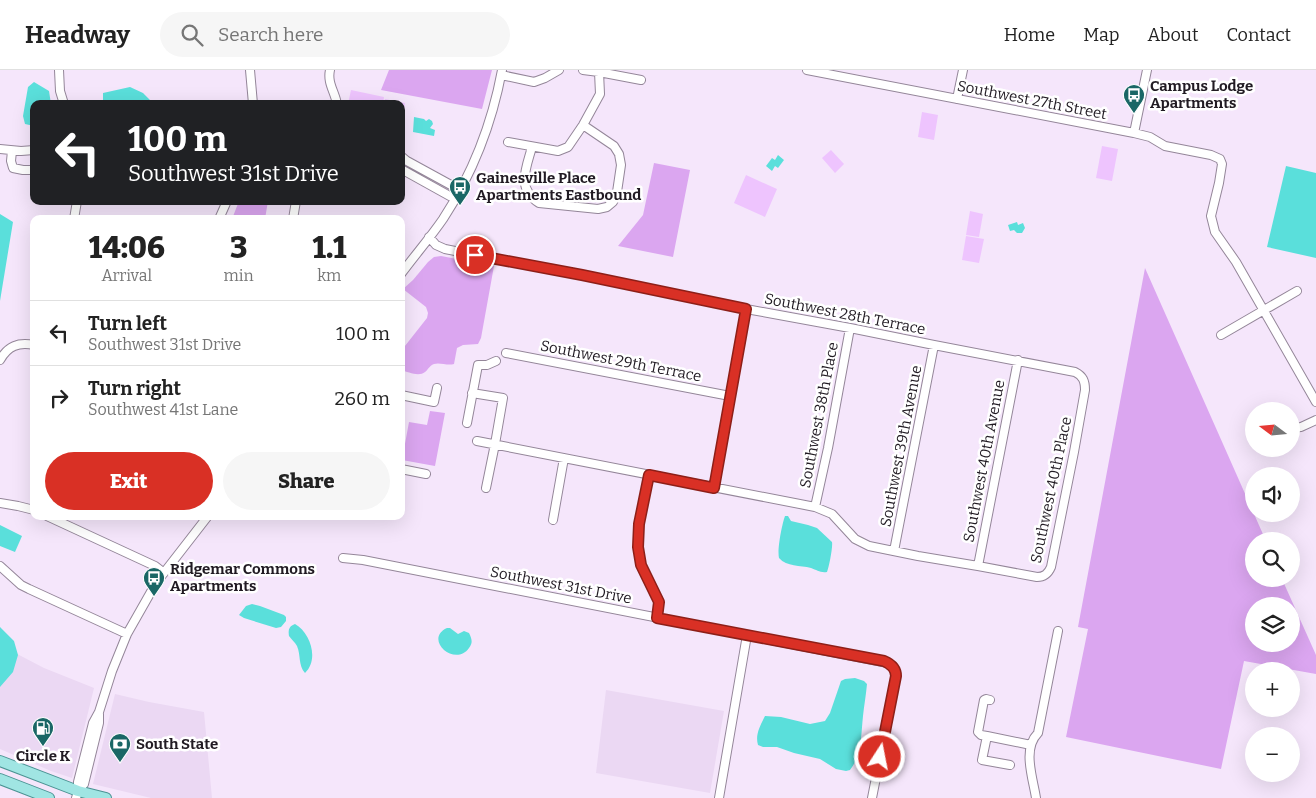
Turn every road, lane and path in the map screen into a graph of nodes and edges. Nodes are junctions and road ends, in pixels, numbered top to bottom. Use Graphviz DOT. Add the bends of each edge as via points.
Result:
graph roads {
  1 [pos="59,70"];
  2 [pos="250,70"];
  3 [pos="330,70"];
  4 [pos="559,70"];
  5 [pos="583,70"];
  6 [pos="807,70"];
  7 [pos="963,70"];
  8 [pos="1146,70"];
  9 [pos="599,71"];
  10 [pos="501,73"];
  11 [pos="850,74"];
  12 [pos="641,80"];
  13 [pos="957,99"];
  14 [pos="63,100"];
  15 [pos="253,100"];
  16 [pos="336,100"];
  17 [pos="582,125"];
  18 [pos="1134,133"];
  19 [pos="508,142"];
  20 [pos="532,147"];
  21 [pos="0,149"];
  22 [pos="30,150"];
  23 [pos="12,151"];
  24 [pos="405,160"];
  25 [pos="30,170"];
  26 [pos="405,171"];
  27 [pos="460,190"];
  28 [pos="455,199"];
  29 [pos="429,237"];
  30 [pos="405,269"];
  31 [pos="1297,291"];
  32 [pos="746,309"];
  33 [pos="1263,311"];
  34 [pos="850,328"];
  35 [pos="1221,335"];
  36 [pos="30,345"];
  37 [pos="934,345"];
  38 [pos="506,353"];
  39 [pos="0,360"];
  40 [pos="1018,360"];
  41 [pos="496,361"];
  42 [pos="1082,376"];
  43 [pos="437,388"];
  44 [pos="472,393"];
  45 [pos="405,396"];
  46 [pos="730,396"];
  47 [pos="1316,402"];
  48 [pos="1316,420"];
  49 [pos="467,423"];
  50 [pos="1300,427"];
  51 [pos="477,441"];
  52 [pos="495,444"];
  53 [pos="564,458"];
  54 [pos="405,471"];
  55 [pos="426,474"];
  56 [pos="649,475"];
  57 [pos="486,488"];
  58 [pos="714,488"];
  59 [pos="0,504"];
  60 [pos="815,507"];
  61 [pos="30,509"];
  62 [pos="56,520"];
  63 [pos="205,520"];
  64 [pos="553,520"];
  65 [pos="894,552"];
  66 [pos="343,558"];
  67 [pos="0,566"];
  68 [pos="978,566"];
  69 [pos="164,573"];
  70 [pos="657,618"];
  71 [pos="1058,631"];
  72 [pos="127,634"];
  73 [pos="747,635"];
  74 [pos="990,700"];
  75 [pos="987,736"];
  76 [pos="1031,745"];
  77 [pos="0,761"];
  78 [pos="1010,765"];
  79 [pos="0,778"];
  80 [pos="77,794"];
  81 [pos="49,798"];
  82 [pos="106,798"];
  83 [pos="719,798"];
  84 [pos="872,798"];
  85 [pos="1036,798"];
  1 -- 14 [label="street"];
  2 -- 15 [label="street"];
  3 -- 16 [label="street" via="329,82"];
  4 -- 10 [label="street" via="534,82"];
  5 -- 9 [label="street"];
  6 -- 11 [label="street, Southwest 27th Street"];
  7 -- 13 [label="street"];
  8 -- 18 [label="street"];
  9 -- 12 [label="street"];
  9 -- 17 [label="street" via="600,94"];
  10 -- 27 [label="street" via="480,148"];
  11 -- 13 [label="street, Southwest 27th Street"];
  13 -- 18 [label="street, Southwest 27th Street"];
  17 -- 20 [label="street" via="568,147 558,151"];
  17 -- 20 [label="street" via="614,146 619,154 621,165 617,192 614,202 607,207 539,204 526,191 524,175"];
  18 -- 33 [label="street, Southwest 27th Street" via="1165,146 1220,159 1222,164 1211,216 1215,232"];
  19 -- 20 [label="street"];
  21 -- 23 [label="street"];
  22 -- 23 [label="street"];
  23 -- 25 [label="street" via="13,168"];
  24 -- 27 [label="street"];
  26 -- 28 [label="street"];
  27 -- 28 [label="street"];
  28 -- 29 [label="street"];
  29 -- 30 [label="street"];
  29 -- 32 [label="street, Southwest 28th Terrace" via="445,249"];
  31 -- 33 [label="street"];
  32 -- 34 [label="street, Southwest 28th Terrace"];
  32 -- 46 [label="street"];
  33 -- 35 [label="street"];
  33 -- 47 [label="street"];
  34 -- 37 [label="street, Southwest 28th Terrace"];
  34 -- 60 [label="street, Southwest 38th Place"];
  36 -- 39 [label="street" via="16,345"];
  37 -- 40 [label="street, Southwest 28th Terrace"];
  37 -- 65 [label="street, Southwest 39th Avenue"];
  38 -- 46 [label="street, Southwest 29th Terrace"];
  40 -- 42 [label="street, Southwest 28th Terrace"];
  40 -- 68 [label="street, Southwest 40th Avenue"];
  41 -- 44 [label="street" via="478,365"];
  42 -- 68 [label="street, Southwest 40th Place" via="1085,390 1049,571 1037,578"];
  43 -- 45 [label="street" via="434,402"];
  44 -- 49 [label="street"];
  44 -- 52 [label="street" via="503,398"];
  46 -- 58 [label="street"];
  48 -- 50 [label="street"];
  51 -- 52 [label="street, Southwest 40th Place"];
  52 -- 53 [label="street, Southwest 40th Place"];
  52 -- 57 [label="street"];
  53 -- 56 [label="street, Southwest 40th Place"];
  53 -- 64 [label="street"];
  54 -- 55 [label="street"];
  56 -- 58 [label="street, Southwest 40th Place"];
  56 -- 70 [label="street" via="638,547 641,565 659,602"];
  58 -- 60 [label="street, Southwest 40th Place"];
  59 -- 61 [label="street"];
  60 -- 65 [label="street, Southwest 40th Place" via="832,514 855,539"];
  62 -- 69 [label="street"];
  63 -- 69 [label="street"];
  65 -- 68 [label="street, Southwest 40th Place"];
  66 -- 70 [label="street, Southwest 31st Drive"];
  67 -- 72 [label="street" via="21,585"];
  69 -- 72 [label="street"];
  70 -- 73 [label="street, Southwest 31st Drive"];
  71 -- 76 [label="street" via="1038,733"];
  72 -- 80 [label="street" via="99,712 84,784"];
  73 -- 83 [label="street"];
  73 -- 84 [label="street, Southwest 31st Drive" via="891,665 896,676"];
  74 -- 75 [label="street" via="984,700 978,732"];
  75 -- 76 [label="street"];
  75 -- 78 [label="street" via="982,760"];
  76 -- 85 [label="street" via="1030,764"];
  77 -- 80 [label="main road"];
  79 -- 81 [label="main road"];
  80 -- 82 [label="main road"];
}
